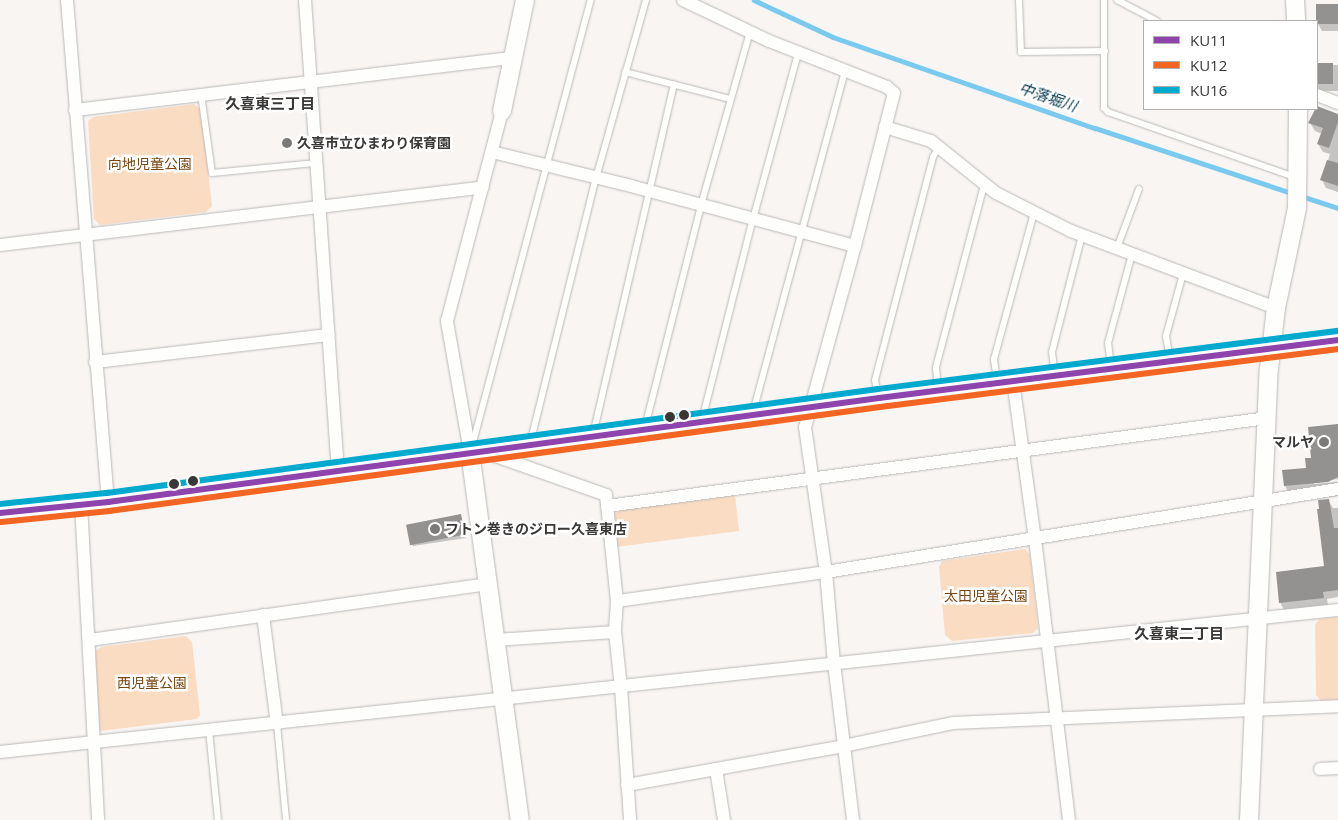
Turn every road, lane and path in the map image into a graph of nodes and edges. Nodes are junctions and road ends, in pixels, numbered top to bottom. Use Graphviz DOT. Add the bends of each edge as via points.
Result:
graph roads {
  1 [pos="67,0"];
  2 [pos="305,0"];
  3 [pos="525,0"];
  4 [pos="591,0"];
  5 [pos="646,0"];
  6 [pos="683,0"];
  7 [pos="1019,0"];
  8 [pos="1104,0"];
  9 [pos="1117,0"];
  10 [pos="1295,0"];
  11 [pos="1155,20"];
  12 [pos="1296,20"];
  13 [pos="750,32"];
  14 [pos="1105,51"];
  15 [pos="798,54"];
  16 [pos="513,58"];
  17 [pos="844,71"];
  18 [pos="625,72"];
  19 [pos="311,81"];
  20 [pos="674,84"];
  21 [pos="201,94"];
  22 [pos="1318,94"];
  23 [pos="730,99"];
  24 [pos="1338,102"];
  25 [pos="75,110"];
  26 [pos="1298,110"];
  27 [pos="502,111"];
  28 [pos="885,127"];
  29 [pos="940,146"];
  30 [pos="492,152"];
  31 [pos="316,162"];
  32 [pos="548,166"];
  33 [pos="596,178"];
  34 [pos="1298,180"];
  35 [pos="984,186"];
  36 [pos="483,187"];
  37 [pos="1139,189"];
  38 [pos="648,191"];
  39 [pos="701,205"];
  40 [pos="318,206"];
  41 [pos="1034,213"];
  42 [pos="753,218"];
  43 [pos="802,232"];
  44 [pos="86,235"];
  45 [pos="1082,235"];
  46 [pos="0,245"];
  47 [pos="855,246"];
  48 [pos="1118,248"];
  49 [pos="1132,254"];
  50 [pos="1183,274"];
  51 [pos="1276,308"];
  52 [pos="328,335"];
  53 [pos="1338,340"];
  54 [pos="1271,347"];
  55 [pos="1170,360"];
  56 [pos="95,362"];
  57 [pos="1111,368"];
  58 [pos="1055,375"];
  59 [pos="1005,382"];
  60 [pos="938,391"];
  61 [pos="879,398"];
  62 [pos="810,408"];
  63 [pos="752,415"];
  64 [pos="1267,418"];
  65 [pos="702,422"];
  66 [pos="644,429"];
  67 [pos="592,436"];
  68 [pos="530,444"];
  69 [pos="476,451"];
  70 [pos="1024,451"];
  71 [pos="338,471"];
  72 [pos="813,479"];
  73 [pos="1338,489"];
  74 [pos="1265,501"];
  75 [pos="108,502"];
  76 [pos="81,504"];
  77 [pos="607,506"];
  78 [pos="0,514"];
  79 [pos="1035,539"];
  80 [pos="826,572"];
  81 [pos="488,584"];
  82 [pos="617,601"];
  83 [pos="1338,610"];
  84 [pos="263,615"];
  85 [pos="1259,618"];
  86 [pos="615,632"];
  87 [pos="90,640"];
  88 [pos="495,640"];
  89 [pos="1047,641"];
  90 [pos="834,663"];
  91 [pos="621,687"];
  92 [pos="503,700"];
  93 [pos="1338,706"];
  94 [pos="1255,710"];
  95 [pos="1057,720"];
  96 [pos="277,724"];
  97 [pos="209,730"];
  98 [pos="93,742"];
  99 [pos="844,746"];
  100 [pos="0,752"];
  101 [pos="716,768"];
  102 [pos="1338,768"];
  103 [pos="1320,769"];
  104 [pos="628,784"];
  105 [pos="98,820"];
  106 [pos="218,820"];
  107 [pos="286,820"];
  108 [pos="520,820"];
  109 [pos="630,820"];
  110 [pos="724,820"];
  111 [pos="853,820"];
  112 [pos="1069,820"];
  113 [pos="1250,820"];
  1 -- 25 [label="street"];
  2 -- 19 [label="street"];
  3 -- 16 [label="street"];
  4 -- 32 [label="lane"];
  5 -- 18 [label="lane"];
  6 -- 13 [label="street"];
  7 -- 14 [label="lane" via="1021,52"];
  8 -- 14 [label="lane"];
  9 -- 11 [label="lane"];
  10 -- 12 [label="street"];
  13 -- 15 [label="street"];
  13 -- 23 [label="lane"];
  14 -- 34 [label="lane" via="1104,108 1108,112"];
  15 -- 17 [label="street"];
  15 -- 42 [label="lane"];
  16 -- 19 [label="street"];
  16 -- 27 [label="street"];
  17 -- 28 [label="street" via="887,87 894,93"];
  17 -- 43 [label="lane"];
  18 -- 20 [label="lane"];
  18 -- 33 [label="lane"];
  19 -- 21 [label="street"];
  19 -- 31 [label="street"];
  20 -- 23 [label="lane"];
  20 -- 38 [label="lane"];
  21 -- 25 [label="street"];
  21 -- 31 [label="lane" via="212,173"];
  22 -- 24 [label="street"];
  23 -- 39 [label="lane"];
  25 -- 44 [label="street"];
  26 -- 34 [label="street"];
  27 -- 30 [label="street"];
  28 -- 29 [label="street"];
  28 -- 47 [label="street"];
  29 -- 35 [label="street"];
  29 -- 61 [label="lane" via="933,157 875,380"];
  30 -- 32 [label="street"];
  30 -- 36 [label="street"];
  31 -- 40 [label="street"];
  32 -- 33 [label="street"];
  32 -- 69 [label="lane"];
  33 -- 38 [label="street"];
  33 -- 68 [label="lane"];
  34 -- 51 [label="street" via="1297,208"];
  35 -- 41 [label="street"];
  35 -- 60 [label="lane" via="936,367"];
  36 -- 40 [label="street"];
  36 -- 69 [label="street" via="447,321"];
  37 -- 48 [label="lane"];
  38 -- 39 [label="street"];
  38 -- 67 [label="lane"];
  39 -- 42 [label="street"];
  39 -- 66 [label="lane"];
  40 -- 44 [label="street"];
  40 -- 52 [label="street"];
  41 -- 45 [label="street"];
  41 -- 59 [label="lane" via="994,359"];
  42 -- 43 [label="street"];
  42 -- 65 [label="lane"];
  43 -- 47 [label="street"];
  43 -- 63 [label="lane"];
  44 -- 46 [label="street"];
  44 -- 56 [label="street"];
  45 -- 48 [label="street"];
  45 -- 58 [label="lane" via="1052,352"];
  47 -- 62 [label="street"];
  48 -- 49 [label="street"];
  49 -- 50 [label="street"];
  49 -- 57 [label="lane" via="1108,343"];
  50 -- 51 [label="street"];
  50 -- 55 [label="lane" via="1166,336"];
  51 -- 54 [label="street"];
  52 -- 56 [label="street"];
  52 -- 71 [label="street"];
  53 -- 54 [label="street"];
  54 -- 55 [label="street"];
  54 -- 64 [label="street"];
  55 -- 57 [label="street"];
  56 -- 75 [label="street"];
  57 -- 58 [label="street"];
  58 -- 59 [label="street"];
  59 -- 60 [label="street"];
  59 -- 70 [label="street"];
  60 -- 61 [label="street"];
  61 -- 62 [label="street"];
  62 -- 63 [label="street"];
  62 -- 72 [label="street" via="805,432"];
  63 -- 65 [label="street"];
  64 -- 70 [label="street"];
  64 -- 74 [label="street"];
  65 -- 66 [label="street"];
  66 -- 67 [label="street"];
  67 -- 68 [label="street"];
  68 -- 69 [label="street"];
  69 -- 71 [label="street"];
  69 -- 77 [label="street" via="606,495"];
  69 -- 81 [label="street"];
  70 -- 72 [label="street"];
  70 -- 79 [label="street"];
  71 -- 75 [label="street"];
  72 -- 77 [label="street"];
  72 -- 80 [label="street"];
  73 -- 74 [label="street"];
  74 -- 79 [label="street"];
  74 -- 85 [label="street"];
  75 -- 76 [label="street"];
  76 -- 78 [label="street"];
  76 -- 87 [label="street"];
  77 -- 82 [label="street"];
  79 -- 80 [label="street"];
  79 -- 89 [label="street"];
  80 -- 82 [label="street"];
  80 -- 90 [label="street"];
  81 -- 84 [label="street"];
  81 -- 88 [label="street"];
  82 -- 86 [label="street"];
  83 -- 85 [label="street"];
  84 -- 87 [label="street"];
  84 -- 96 [label="street"];
  85 -- 89 [label="street"];
  85 -- 94 [label="street"];
  86 -- 88 [label="street"];
  86 -- 91 [label="street"];
  87 -- 98 [label="street"];
  88 -- 92 [label="street"];
  89 -- 90 [label="street"];
  89 -- 95 [label="street"];
  90 -- 91 [label="street"];
  90 -- 99 [label="street"];
  91 -- 92 [label="street"];
  91 -- 104 [label="street"];
  92 -- 96 [label="street"];
  92 -- 108 [label="street"];
  93 -- 94 [label="street"];
  94 -- 95 [label="street"];
  94 -- 113 [label="street"];
  95 -- 99 [label="street" via="953,723"];
  95 -- 112 [label="street"];
  96 -- 97 [label="street"];
  96 -- 107 [label="lane"];
  97 -- 98 [label="street"];
  97 -- 106 [label="lane"];
  98 -- 100 [label="street"];
  98 -- 105 [label="street"];
  99 -- 101 [label="street"];
  99 -- 111 [label="street"];
  101 -- 104 [label="street"];
  101 -- 110 [label="street"];
  102 -- 103 [label="street"];
  104 -- 109 [label="street"];
}
